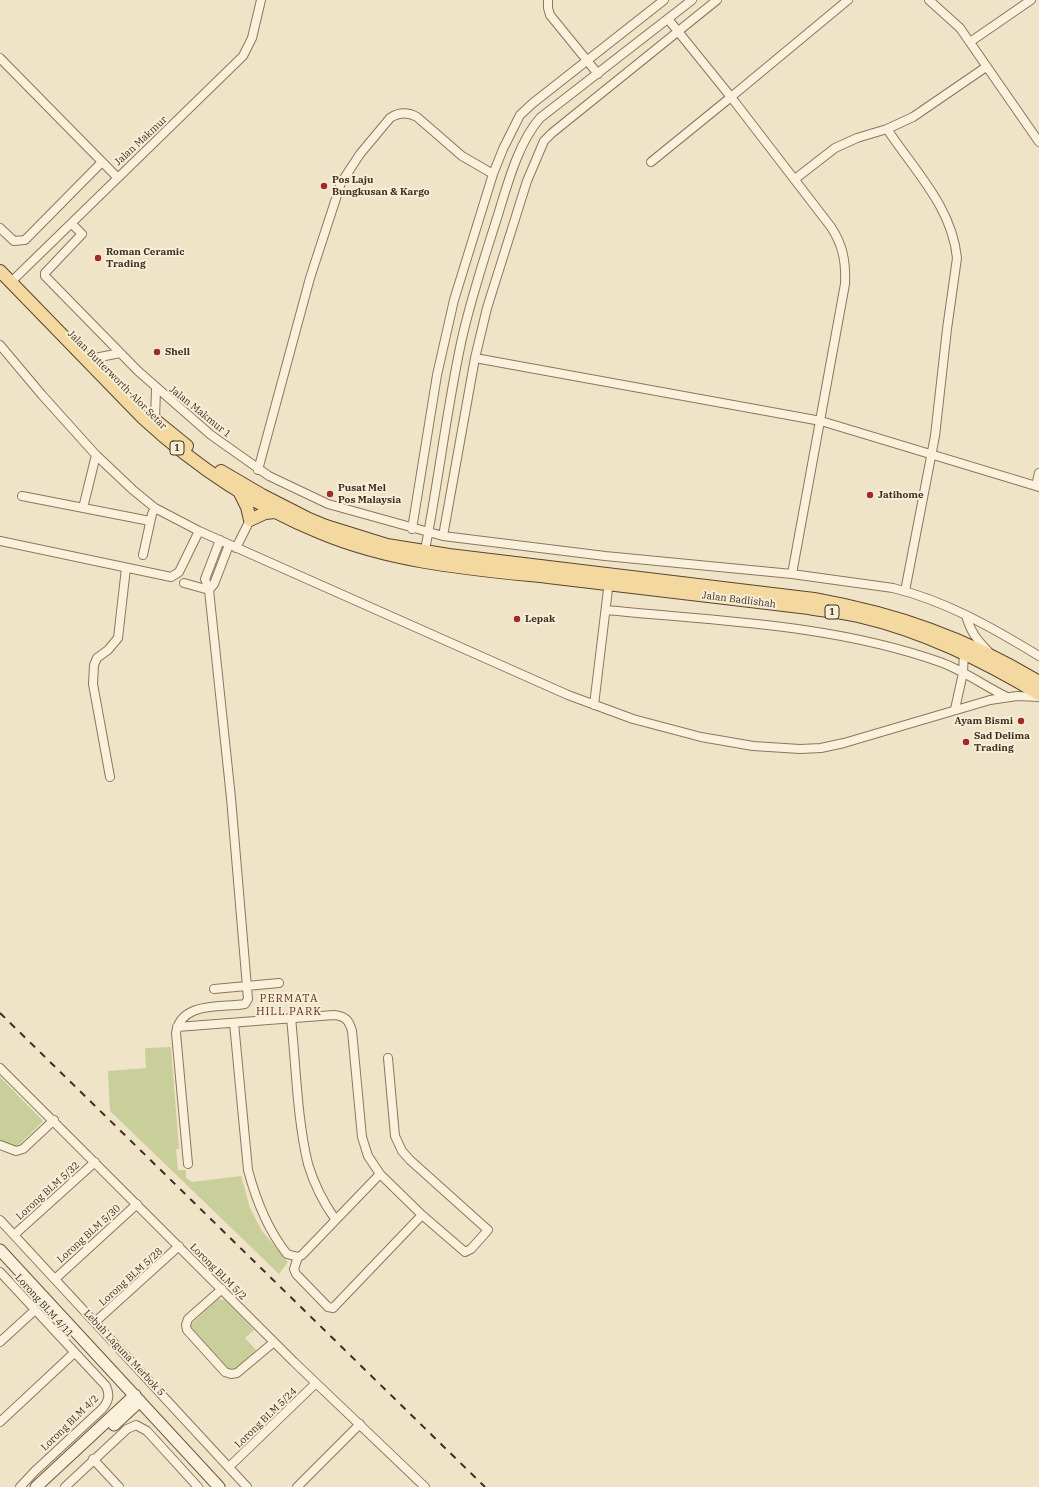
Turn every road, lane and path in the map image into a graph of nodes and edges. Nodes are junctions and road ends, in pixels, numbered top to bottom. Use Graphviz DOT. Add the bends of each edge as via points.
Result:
graph roads {
  1 [pos="261,0"];
  2 [pos="548,0"];
  3 [pos="664,0"];
  4 [pos="692,0"];
  5 [pos="717,0"];
  6 [pos="848,0"];
  7 [pos="929,0"];
  8 [pos="1031,0"];
  9 [pos="668,19"];
  10 [pos="678,31"];
  11 [pos="970,42"];
  12 [pos="0,58"];
  13 [pos="588,61"];
  14 [pos="986,67"];
  15 [pos="598,74"];
  16 [pos="731,97"];
  17 [pos="887,129"];
  18 [pos="1039,142"];
  19 [pos="102,162"];
  20 [pos="651,162"];
  21 [pos="493,174"];
  22 [pos="117,177"];
  23 [pos="795,179"];
  24 [pos="72,224"];
  25 [pos="0,228"];
  26 [pos="37,258"];
  27 [pos="0,262"];
  28 [pos="49,269"];
  29 [pos="0,271"];
  30 [pos="13,280"];
  31 [pos="0,345"];
  32 [pos="120,353"];
  33 [pos="95,358"];
  34 [pos="475,358"];
  35 [pos="156,388"];
  36 [pos="156,420"];
  37 [pos="821,421"];
  38 [pos="96,455"];
  39 [pos="931,455"];
  40 [pos="258,470"];
  41 [pos="1039,473"];
  42 [pos="1038,487"];
  43 [pos="239,492"];
  44 [pos="22,496"];
  45 [pos="83,508"];
  46 [pos="155,508"];
  47 [pos="275,512"];
  48 [pos="250,520"];
  49 [pos="150,521"];
  50 [pos="412,529"];
  51 [pos="199,531"];
  52 [pos="428,533"];
  53 [pos="443,536"];
  54 [pos="220,540"];
  55 [pos="0,541"];
  56 [pos="232,546"];
  57 [pos="144,554"];
  58 [pos="423,557"];
  59 [pos="126,568"];
  60 [pos="792,574"];
  61 [pos="609,579"];
  62 [pos="184,583"];
  63 [pos="209,590"];
  64 [pos="906,591"];
  65 [pos="606,610"];
  66 [pos="966,615"];
  67 [pos="964,652"];
  68 [pos="1039,656"];
  69 [pos="994,657"];
  70 [pos="963,673"];
  71 [pos="1039,682"];
  72 [pos="1039,694"];
  73 [pos="1007,697"];
  74 [pos="1039,697"];
  75 [pos="594,705"];
  76 [pos="955,709"];
  77 [pos="110,777"];
  78 [pos="279,983"];
  79 [pos="248,986"];
  80 [pos="214,989"];
  81 [pos="291,1018"];
  82 [pos="234,1023"];
  83 [pos="177,1027"];
  84 [pos="388,1058"];
  85 [pos="0,1068"];
  86 [pos="54,1120"];
  87 [pos="0,1145"];
  88 [pos="95,1162"];
  89 [pos="188,1164"];
  90 [pos="380,1174"];
  91 [pos="137,1204"];
  92 [pos="422,1215"];
  93 [pos="335,1219"];
  94 [pos="0,1220"];
  95 [pos="14,1235"];
  96 [pos="179,1246"];
  97 [pos="2,1255"];
  98 [pos="298,1257"];
  99 [pos="0,1272"];
  100 [pos="55,1279"];
  101 [pos="222,1289"];
  102 [pos="35,1310"];
  103 [pos="95,1322"];
  104 [pos="0,1342"];
  105 [pos="274,1342"];
  106 [pos="74,1353"];
  107 [pos="316,1383"];
  108 [pos="137,1398"];
  109 [pos="0,1422"];
  110 [pos="360,1424"];
  111 [pos="93,1459"];
  112 [pos="229,1467"];
  113 [pos="20,1487"];
  114 [pos="36,1487"];
  115 [pos="46,1487"];
  116 [pos="65,1487"];
  117 [pos="119,1487"];
  118 [pos="198,1487"];
  119 [pos="219,1487"];
  120 [pos="247,1487"];
  121 [pos="297,1487"];
  122 [pos="425,1487"];
  1 -- 22 [label="street, Jalan Makmur" via="252,38 243,56"];
  2 -- 13 [label="street" via="550,15"];
  3 -- 13 [label="street"];
  4 -- 9 [label="street"];
  5 -- 10 [label="street"];
  6 -- 16 [label="street"];
  7 -- 11 [label="street" via="960,28"];
  8 -- 11 [label="street"];
  9 -- 10 [label="street"];
  9 -- 15 [label="street"];
  10 -- 16 [label="street"];
  10 -- 34 [label="street" via="544,142 527,181 508,238"];
  11 -- 14 [label="street"];
  12 -- 19 [label="street"];
  13 -- 15 [label="street"];
  13 -- 21 [label="street" via="520,115"];
  14 -- 17 [label="street" via="913,116"];
  14 -- 18 [label="street"];
  15 -- 52 [label="street" via="561,101 532,127 509,181 461,342"];
  16 -- 20 [label="street"];
  16 -- 23 [label="street"];
  17 -- 23 [label="street" via="857,138 836,148"];
  17 -- 39 [label="street" via="938,200 956,248 957,270"];
  19 -- 22 [label="street"];
  19 -- 25 [label="street" via="25,240 14,241"];
  21 -- 40 [label="street" via="462,156 417,117 409,114 390,118 360,154 341,183 335,198 310,278"];
  21 -- 50 [label="street" via="448,321"];
  22 -- 24 [label="street, Jalan Makmur"];
  23 -- 37 [label="street" via="839,238 845,260 844,284"];
  24 -- 26 [label="street, Jalan Makmur"];
  24 -- 28 [label="street" via="82,234"];
  26 -- 28 [label="street"];
  26 -- 30 [label="street, Jalan Makmur"];
  27 -- 30 [label="main road, Jalan Butterworth-Alor Setar / 1"];
  28 -- 32 [label="street, Jalan Makmur 1" via="45,276"];
  29 -- 30 [label="main road, Jalan Butterworth-Alor Setar / 1"];
  30 -- 33 [label="main road, Jalan Butterworth-Alor Setar / 1"];
  30 -- 43 [label="main road, Jalan Butterworth-Alor Setar / 1" via="142,418 191,459"];
  31 -- 38 [label="street"];
  32 -- 33 [label="street"];
  32 -- 35 [label="street, Jalan Makmur 1"];
  33 -- 36 [label="main road, Jalan Butterworth-Alor Setar / 1"];
  34 -- 37 [label="street"];
  34 -- 53 [label="street"];
  35 -- 36 [label="street"];
  35 -- 40 [label="street, Jalan Makmur 1"];
  36 -- 58 [label="main road, Jalan Butterworth-Alor Setar / 1" via="220,470 262,495 326,526"];
  37 -- 39 [label="street"];
  37 -- 60 [label="street"];
  38 -- 45 [label="street"];
  38 -- 46 [label="street"];
  39 -- 42 [label="street"];
  39 -- 64 [label="street"];
  40 -- 50 [label="street, Jalan Makmur 1" via="328,504"];
  41 -- 42 [label="street"];
  43 -- 47 [label="main road, Jalan Butterworth-Alor Setar / 1"];
  43 -- 48 [label="main road"];
  44 -- 45 [label="street"];
  45 -- 49 [label="street"];
  46 -- 49 [label="street"];
  46 -- 51 [label="street"];
  47 -- 48 [label="main road" via="265,513"];
  47 -- 58 [label="main road, Jalan Butterworth-Alor Setar / 1" via="323,534 384,553"];
  48 -- 56 [label="street"];
  49 -- 57 [label="street"];
  50 -- 52 [label="street, Jalan Makmur 1"];
  51 -- 54 [label="street"];
  51 -- 59 [label="street" via="186,560 179,572 173,576"];
  52 -- 53 [label="street, Jalan Makmur 1"];
  52 -- 58 [label="street"];
  53 -- 60 [label="street, Jalan Makmur 1" via="605,556"];
  54 -- 56 [label="street"];
  54 -- 63 [label="street" via="205,579"];
  55 -- 59 [label="street"];
  56 -- 63 [label="street"];
  56 -- 75 [label="street"];
  58 -- 61 [label="main road, Jalan Badlishah / 1"];
  59 -- 77 [label="street" via="118,638 97,658 94,665 94,692"];
  60 -- 64 [label="street, Jalan Makmur 1" via="846,580"];
  61 -- 65 [label="street"];
  61 -- 67 [label="main road, Jalan Badlishah / 1" via="857,616 897,627"];
  61 -- 69 [label="main road, Jalan Badlishah / 1" via="814,599 860,607 938,631"];
  62 -- 63 [label="street"];
  63 -- 79 [label="street"];
  64 -- 66 [label="street, Jalan Makmur 1"];
  65 -- 70 [label="street" via="833,633 940,661"];
  65 -- 75 [label="street"];
  66 -- 68 [label="street, Jalan Makmur 1"];
  66 -- 69 [label="street" via="978,641"];
  67 -- 70 [label="street"];
  67 -- 72 [label="main road, Jalan Badlishah / 1"];
  69 -- 71 [label="main road, Jalan Badlishah / 1"];
  70 -- 73 [label="street"];
  70 -- 76 [label="street"];
  73 -- 74 [label="street"];
  73 -- 76 [label="street"];
  75 -- 76 [label="street" via="633,719 701,737 754,746 800,749 844,743"];
  78 -- 79 [label="street"];
  79 -- 80 [label="street"];
  79 -- 83 [label="street" via="248,999 245,1004 195,1010 185,1016"];
  81 -- 82 [label="street"];
  81 -- 90 [label="street" via="334,1015 347,1019 352,1031 362,1137 368,1156"];
  81 -- 93 [label="street" via="305,1150 323,1202"];
  82 -- 83 [label="street"];
  82 -- 98 [label="street" via="244,1141 253,1189 273,1235 287,1254"];
  83 -- 89 [label="street"];
  84 -- 92 [label="street" via="395,1136 402,1151 488,1230 465,1252"];
  85 -- 86 [label="street, Lorong BLM 5/2"];
  86 -- 87 [label="street" via="23,1149 16,1151"];
  86 -- 88 [label="street, Lorong BLM 5/2"];
  88 -- 91 [label="street, Lorong BLM 5/2"];
  88 -- 95 [label="street, Lorong BLM 5/32"];
  90 -- 92 [label="street"];
  90 -- 93 [label="street"];
  91 -- 96 [label="street, Lorong BLM 5/2"];
  91 -- 100 [label="street, Lorong BLM 5/30"];
  92 -- 98 [label="street" via="333,1308 328,1307 294,1271"];
  93 -- 98 [label="street"];
  94 -- 95 [label="street, Lebuh Laguna Merbok 5"];
  95 -- 100 [label="street, Lebuh Laguna Merbok 5"];
  96 -- 101 [label="street, Lorong BLM 5/2"];
  96 -- 103 [label="street, Lorong BLM 5/28"];
  97 -- 108 [label="street, Lebuh Laguna Merbok 5"];
  99 -- 102 [label="street, Lorong BLM 4/11"];
  100 -- 103 [label="street, Lebuh Laguna Merbok 5"];
  101 -- 105 [label="street, Lorong BLM 5/2"];
  101 -- 105 [label="street" via="188,1319 186,1325 187,1330 225,1372 237,1373"];
  102 -- 104 [label="street"];
  102 -- 106 [label="street, Lorong BLM 4/11"];
  103 -- 112 [label="street, Lebuh Laguna Merbok 5"];
  105 -- 107 [label="street, Lorong BLM 5/2"];
  106 -- 109 [label="street"];
  106 -- 113 [label="street, Lorong BLM 4/2" via="106,1386 109,1395 107,1404"];
  107 -- 110 [label="street, Lorong BLM 5/2"];
  107 -- 112 [label="street, Lorong BLM 5/24"];
  108 -- 114 [label="street"];
  108 -- 115 [label="street"];
  108 -- 119 [label="street, Lebuh Laguna Merbok 5"];
  110 -- 121 [label="street"];
  110 -- 122 [label="street, Lorong BLM 5/2"];
  111 -- 116 [label="street"];
  111 -- 117 [label="street"];
  111 -- 118 [label="street" via="136,1425 147,1431"];
  112 -- 120 [label="street, Lebuh Laguna Merbok 5"];
}
